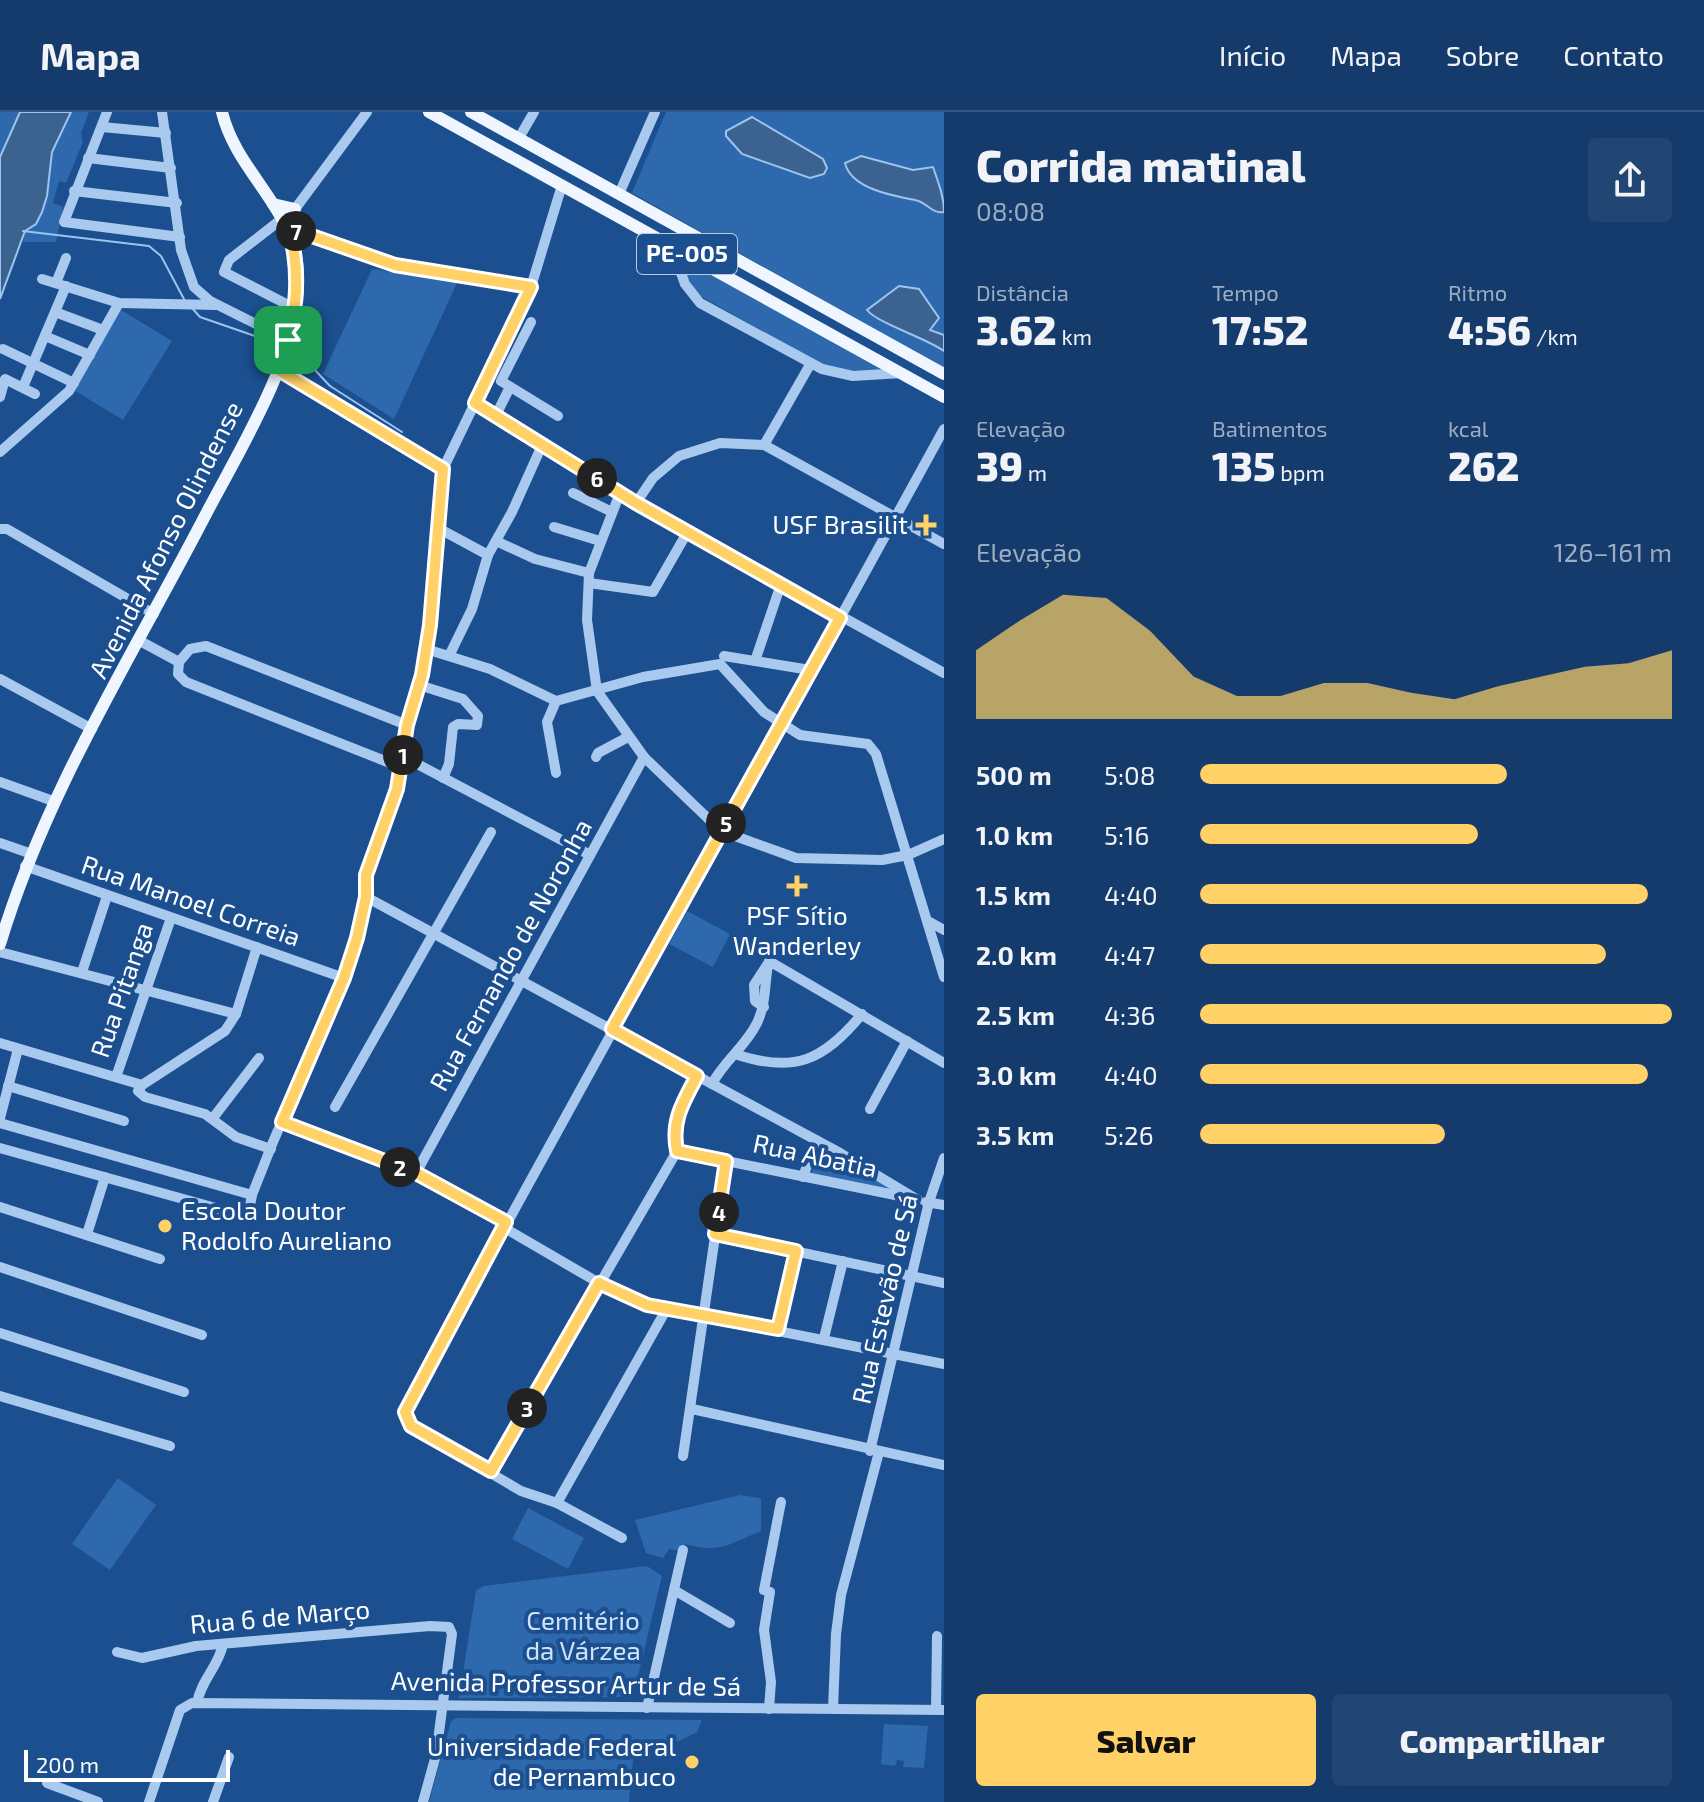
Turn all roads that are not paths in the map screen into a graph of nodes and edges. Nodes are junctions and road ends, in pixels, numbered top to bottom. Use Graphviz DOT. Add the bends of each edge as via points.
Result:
graph roads {
  1 [pos="107,112"];
  2 [pos="162,112"];
  3 [pos="222,112"];
  4 [pos="367,112"];
  5 [pos="429,112"];
  6 [pos="471,112"];
  7 [pos="534,112"];
  8 [pos="655,112"];
  9 [pos="102,127"];
  10 [pos="166,133"];
  11 [pos="519,138"];
  12 [pos="88,158"];
  13 [pos="171,168"];
  14 [pos="562,185"];
  15 [pos="74,191"];
  16 [pos="619,194"];
  17 [pos="177,203"];
  18 [pos="273,204"];
  19 [pos="295,209"];
  20 [pos="286,223"];
  21 [pos="180,237"];
  22 [pos="671,245"];
  23 [pos="66,258"];
  24 [pos="42,279"];
  25 [pos="61,285"];
  26 [pos="531,287"];
  27 [pos="119,303"];
  28 [pos="216,305"];
  29 [pos="296,309"];
  30 [pos="55,312"];
  31 [pos="531,322"];
  32 [pos="103,330"];
  33 [pos="45,336"];
  34 [pos="286,345"];
  35 [pos="3,349"];
  36 [pos="90,355"];
  37 [pos="35,362"];
  38 [pos="811,363"];
  39 [pos="277,369"];
  40 [pos="902,373"];
  41 [pos="944,374"];
  42 [pos="74,383"];
  43 [pos="506,384"];
  44 [pos="23,387"];
  45 [pos="35,394"];
  46 [pos="0,397"];
  47 [pos="944,397"];
  48 [pos="475,403"];
  49 [pos="496,415"];
  50 [pos="558,416"];
  51 [pos="944,429"];
  52 [pos="543,443"];
  53 [pos="764,445"];
  54 [pos="0,452"];
  55 [pos="443,469"];
  56 [pos="573,493"];
  57 [pos="620,493"];
  58 [pos="636,503"];
  59 [pos="612,512"];
  60 [pos="895,518"];
  61 [pos="554,527"];
  62 [pos="438,528"];
  63 [pos="0,529"];
  64 [pos="688,531"];
  65 [pos="496,541"];
  66 [pos="600,541"];
  67 [pos="944,544"];
  68 [pos="488,555"];
  69 [pos="589,578"];
  70 [pos="781,584"];
  71 [pos="154,614"];
  72 [pos="840,618"];
  73 [pos="140,641"];
  74 [pos="426,649"];
  75 [pos="450,654"];
  76 [pos="723,661"];
  77 [pos="755,661"];
  78 [pos="179,662"];
  79 [pos="810,670"];
  80 [pos="944,673"];
  81 [pos="0,679"];
  82 [pos="419,685"];
  83 [pos="597,691"];
  84 [pos="556,701"];
  85 [pos="780,723"];
  86 [pos="407,725"];
  87 [pos="92,729"];
  88 [pos="628,737"];
  89 [pos="596,757"];
  90 [pos="644,757"];
  91 [pos="401,762"];
  92 [pos="556,773"];
  93 [pos="443,778"];
  94 [pos="0,782"];
  95 [pos="53,801"];
  96 [pos="721,831"];
  97 [pos="491,832"];
  98 [pos="944,839"];
  99 [pos="0,843"];
  100 [pos="590,855"];
  101 [pos="908,855"];
  102 [pos="27,860"];
  103 [pos="107,896"];
  104 [pos="366,897"];
  105 [pos="5,910"];
  106 [pos="171,918"];
  107 [pos="928,921"];
  108 [pos="944,930"];
  109 [pos="435,932"];
  110 [pos="0,944"];
  111 [pos="257,947"];
  112 [pos="0,952"];
  113 [pos="82,972"];
  114 [pos="944,977"];
  115 [pos="344,978"];
  116 [pos="523,982"];
  117 [pos="147,990"];
  118 [pos="236,1014"];
  119 [pos="862,1014"];
  120 [pos="612,1029"];
  121 [pos="907,1041"];
  122 [pos="0,1043"];
  123 [pos="18,1049"];
  124 [pos="735,1054"];
  125 [pos="259,1058"];
  126 [pos="944,1063"];
  127 [pos="697,1076"];
  128 [pos="116,1077"];
  129 [pos="712,1084"];
  130 [pos="142,1085"];
  131 [pos="8,1086"];
  132 [pos="335,1107"];
  133 [pos="870,1109"];
  134 [pos="213,1118"];
  135 [pos="0,1120"];
  136 [pos="124,1121"];
  137 [pos="282,1122"];
  138 [pos="816,1140"];
  139 [pos="272,1145"];
  140 [pos="0,1148"];
  141 [pos="677,1151"];
  142 [pos="944,1158"];
  143 [pos="726,1161"];
  144 [pos="416,1173"];
  145 [pos="105,1177"];
  146 [pos="803,1177"];
  147 [pos="252,1195"];
  148 [pos="923,1201"];
  149 [pos="944,1205"];
  150 [pos="0,1207"];
  151 [pos="504,1225"];
  152 [pos="87,1234"];
  153 [pos="715,1234"];
  154 [pos="796,1251"];
  155 [pos="160,1259"];
  156 [pos="843,1261"];
  157 [pos="0,1267"];
  158 [pos="913,1276"];
  159 [pos="599,1283"];
  160 [pos="944,1283"];
  161 [pos="666,1310"];
  162 [pos="704,1315"];
  163 [pos="778,1329"];
  164 [pos="0,1333"];
  165 [pos="202,1335"];
  166 [pos="824,1338"];
  167 [pos="896,1354"];
  168 [pos="944,1364"];
  169 [pos="184,1392"];
  170 [pos="0,1396"];
  171 [pos="692,1409"];
  172 [pos="170,1446"];
  173 [pos="875,1452"];
  174 [pos="683,1456"];
  175 [pos="944,1465"];
  176 [pos="491,1471"];
  177 [pos="781,1502"];
  178 [pos="557,1503"];
  179 [pos="622,1538"];
  180 [pos="683,1550"];
  181 [pos="674,1590"];
  182 [pos="730,1623"];
  183 [pos="937,1636"];
  184 [pos="223,1644"];
  185 [pos="117,1652"];
  186 [pos="192,1703"];
  187 [pos="444,1706"];
  188 [pos="647,1708"];
  189 [pos="769,1709"];
  190 [pos="833,1709"];
  191 [pos="940,1710"];
  192 [pos="229,1757"];
  193 [pos="47,1783"];
  194 [pos="75,1798"];
  195 [pos="98,1802"];
  196 [pos="149,1802"];
  197 [pos="213,1802"];
  198 [pos="423,1802"];
  1 -- 9 [label="street"];
  2 -- 10 [label="street"];
  3 -- 18 [label="main road, Avenida Afonso Olindense" via="240,159"];
  4 -- 19 [label="street"];
  5 -- 14 [label="main road, PE-005"];
  6 -- 11 [label="main road, PE-005"];
  7 -- 11 [label="street"];
  8 -- 16 [label="street"];
  9 -- 10 [label="street"];
  9 -- 12 [label="street"];
  10 -- 13 [label="street"];
  11 -- 16 [label="main road, PE-005"];
  12 -- 13 [label="street"];
  12 -- 15 [label="street"];
  13 -- 17 [label="street"];
  14 -- 22 [label="main road, PE-005"];
  14 -- 26 [label="street"];
  15 -- 17 [label="street"];
  15 -- 21 [label="street" via="64,222"];
  16 -- 41 [label="main road, PE-005"];
  17 -- 21 [label="street"];
  18 -- 19 [label="main road"];
  18 -- 20 [label="main road, Avenida Afonso Olindense"];
  19 -- 20 [label="street"];
  20 -- 26 [label="street" via="395,265"];
  20 -- 29 [label="main road, Avenida Afonso Olindense" via="298,272"];
  20 -- 29 [label="street" via="229,260 224,272"];
  21 -- 28 [label="street" via="194,287"];
  22 -- 38 [label="street" via="685,284 700,303"];
  22 -- 40 [label="main road, PE-005"];
  23 -- 25 [label="street"];
  24 -- 25 [label="street"];
  25 -- 27 [label="street"];
  25 -- 30 [label="street"];
  26 -- 48 [label="street"];
  27 -- 28 [label="street"];
  27 -- 32 [label="street"];
  28 -- 34 [label="street"];
  29 -- 34 [label="main road, Avenida Afonso Olindense"];
  30 -- 32 [label="street"];
  30 -- 33 [label="street"];
  31 -- 43 [label="street"];
  32 -- 36 [label="street"];
  33 -- 36 [label="street"];
  33 -- 37 [label="street"];
  34 -- 39 [label="main road, Avenida Afonso Olindense"];
  35 -- 37 [label="street"];
  36 -- 42 [label="street"];
  37 -- 42 [label="street"];
  37 -- 44 [label="street"];
  38 -- 40 [label="street" via="853,376"];
  38 -- 53 [label="street"];
  39 -- 55 [label="street"];
  39 -- 71 [label="main road, Avenida Afonso Olindense"];
  40 -- 47 [label="main road, PE-005"];
  42 -- 54 [label="street"];
  43 -- 49 [label="street"];
  43 -- 50 [label="street"];
  44 -- 45 [label="street"];
  44 -- 46 [label="street" via="5,379"];
  48 -- 49 [label="street"];
  48 -- 55 [label="street"];
  49 -- 52 [label="street"];
  51 -- 60 [label="street"];
  52 -- 57 [label="street"];
  52 -- 65 [label="street"];
  53 -- 58 [label="street" via="720,443 679,456 653,478"];
  53 -- 60 [label="street"];
  55 -- 62 [label="street"];
  56 -- 59 [label="street"];
  57 -- 58 [label="street"];
  57 -- 59 [label="street"];
  58 -- 64 [label="street"];
  59 -- 66 [label="street"];
  60 -- 67 [label="street"];
  60 -- 72 [label="street"];
  61 -- 66 [label="street"];
  62 -- 68 [label="street"];
  62 -- 74 [label="street"];
  63 -- 71 [label="street"];
  64 -- 69 [label="street" via="653,592"];
  64 -- 70 [label="street"];
  65 -- 68 [label="street"];
  65 -- 69 [label="street"];
  66 -- 69 [label="street"];
  68 -- 75 [label="street" via="472,609"];
  69 -- 83 [label="street" via="587,620"];
  70 -- 72 [label="street"];
  70 -- 77 [label="street"];
  71 -- 73 [label="main road, Avenida Afonso Olindense"];
  72 -- 79 [label="street"];
  72 -- 80 [label="street"];
  73 -- 78 [label="street"];
  73 -- 87 [label="main road, Avenida Afonso Olindense"];
  74 -- 75 [label="street"];
  74 -- 82 [label="street"];
  75 -- 84 [label="street"];
  76 -- 77 [label="street"];
  76 -- 83 [label="street"];
  76 -- 85 [label="street" via="752,699"];
  77 -- 79 [label="street"];
  78 -- 86 [label="street" via="195,646 206,646"];
  78 -- 91 [label="street" via="178,674 186,682"];
  79 -- 85 [label="street"];
  81 -- 87 [label="street"];
  82 -- 86 [label="street"];
  82 -- 93 [label="street" via="463,699 478,716 477,725 453,727"];
  83 -- 84 [label="street"];
  83 -- 88 [label="street"];
  84 -- 92 [label="street" via="547,722"];
  85 -- 96 [label="street"];
  85 -- 101 [label="street" via="812,739 872,746"];
  86 -- 91 [label="street"];
  87 -- 95 [label="main road, Avenida Afonso Olindense"];
  88 -- 89 [label="street"];
  88 -- 90 [label="street"];
  90 -- 96 [label="street"];
  90 -- 100 [label="street, Rua Fernando de Noronha"];
  91 -- 93 [label="street"];
  91 -- 104 [label="street" via="366,875"];
  93 -- 100 [label="street"];
  94 -- 95 [label="street"];
  95 -- 102 [label="main road, Avenida Afonso Olindense"];
  96 -- 101 [label="street" via="796,858 854,862"];
  96 -- 120 [label="street"];
  97 -- 109 [label="street"];
  98 -- 101 [label="street"];
  99 -- 102 [label="street, Rua Manoel Correia"];
  100 -- 116 [label="street, Rua Fernando de Noronha"];
  101 -- 107 [label="street"];
  102 -- 103 [label="street, Rua Manoel Correia"];
  102 -- 105 [label="main road, Avenida Afonso Olindense"];
  103 -- 106 [label="street, Rua Manoel Correia"];
  103 -- 113 [label="street"];
  104 -- 109 [label="street"];
  104 -- 115 [label="street"];
  105 -- 110 [label="main road, Avenida Afonso Olindense"];
  106 -- 111 [label="street, Rua Manoel Correia"];
  106 -- 117 [label="street, Rua Pitanga"];
  107 -- 108 [label="street"];
  107 -- 114 [label="street"];
  109 -- 116 [label="street"];
  109 -- 132 [label="street"];
  111 -- 115 [label="street, Rua Manoel Correia"];
  111 -- 118 [label="street"];
  112 -- 113 [label="street"];
  113 -- 117 [label="street"];
  115 -- 137 [label="street"];
  116 -- 120 [label="street"];
  116 -- 144 [label="street, Rua Fernando de Noronha"];
  117 -- 118 [label="street"];
  117 -- 128 [label="street, Rua Pitanga"];
  118 -- 130 [label="street" via="215,1039"];
  119 -- 121 [label="street"];
  119 -- 124 [label="street" via="842,1038 805,1061 770,1063"];
  119 -- 124 [label="street" via="769,962 764,1007"];
  120 -- 127 [label="street"];
  120 -- 151 [label="street"];
  121 -- 126 [label="street"];
  121 -- 133 [label="street"];
  122 -- 123 [label="street"];
  123 -- 128 [label="street"];
  123 -- 131 [label="street"];
  124 -- 129 [label="street"];
  125 -- 134 [label="street"];
  127 -- 129 [label="street"];
  127 -- 141 [label="street" via="677,1116"];
  128 -- 130 [label="street"];
  129 -- 138 [label="street"];
  130 -- 134 [label="street" via="138,1091 145,1097"];
  131 -- 135 [label="street"];
  131 -- 136 [label="street"];
  134 -- 139 [label="street" via="236,1137"];
  135 -- 147 [label="street"];
  137 -- 139 [label="street"];
  137 -- 144 [label="street"];
  138 -- 146 [label="street"];
  138 -- 148 [label="street"];
  139 -- 147 [label="street"];
  140 -- 145 [label="street"];
  141 -- 143 [label="street, Rua Abatia"];
  141 -- 159 [label="street"];
  142 -- 148 [label="street, Rua Estevão de Sá"];
  143 -- 146 [label="street, Rua Abatia"];
  143 -- 153 [label="street"];
  144 -- 151 [label="street"];
  145 -- 147 [label="street" via="248,1217"];
  145 -- 152 [label="street"];
  146 -- 148 [label="street, Rua Abatia"];
  148 -- 149 [label="street, Rua Abatia"];
  148 -- 158 [label="street, Rua Estevão de Sá"];
  150 -- 152 [label="street"];
  151 -- 159 [label="street"];
  151 -- 176 [label="street" via="409,1398 405,1417 411,1426"];
  152 -- 155 [label="street"];
  153 -- 154 [label="street"];
  153 -- 162 [label="street"];
  154 -- 156 [label="street"];
  154 -- 163 [label="street"];
  156 -- 158 [label="street"];
  156 -- 166 [label="street"];
  157 -- 165 [label="street"];
  158 -- 160 [label="street"];
  158 -- 167 [label="street, Rua Estevão de Sá"];
  159 -- 161 [label="street"];
  159 -- 176 [label="street"];
  161 -- 162 [label="street"];
  161 -- 178 [label="street"];
  162 -- 163 [label="street"];
  162 -- 171 [label="street"];
  163 -- 166 [label="street"];
  164 -- 169 [label="street"];
  166 -- 167 [label="street"];
  167 -- 168 [label="street"];
  167 -- 173 [label="street, Rua Estevão de Sá"];
  170 -- 172 [label="street"];
  171 -- 173 [label="street"];
  171 -- 174 [label="street"];
  173 -- 175 [label="street"];
  173 -- 190 [label="street, Rua Estevão de Sá" via="841,1595"];
  176 -- 178 [label="street" via="521,1491"];
  177 -- 189 [label="street" via="764,1590 770,1592 764,1630"];
  178 -- 179 [label="street"];
  180 -- 181 [label="street"];
  181 -- 182 [label="street"];
  181 -- 188 [label="street"];
  183 -- 191 [label="street"];
  184 -- 185 [label="street, Rua 6 de Março" via="142,1658"];
  184 -- 186 [label="street"];
  184 -- 187 [label="street, Rua 6 de Março" via="449,1627"];
  186 -- 187 [label="street, Avenida Professor Artur de Sá"];
  186 -- 196 [label="street" via="180,1710"];
  187 -- 188 [label="street, Avenida Professor Artur de Sá"];
  187 -- 198 [label="street"];
  188 -- 189 [label="street, Avenida Professor Artur de Sá"];
  189 -- 190 [label="street, Avenida Professor Artur de Sá"];
  190 -- 191 [label="street, Avenida Professor Artur de Sá"];
  192 -- 197 [label="street"];
  193 -- 194 [label="street"];
  194 -- 195 [label="street"];
}
